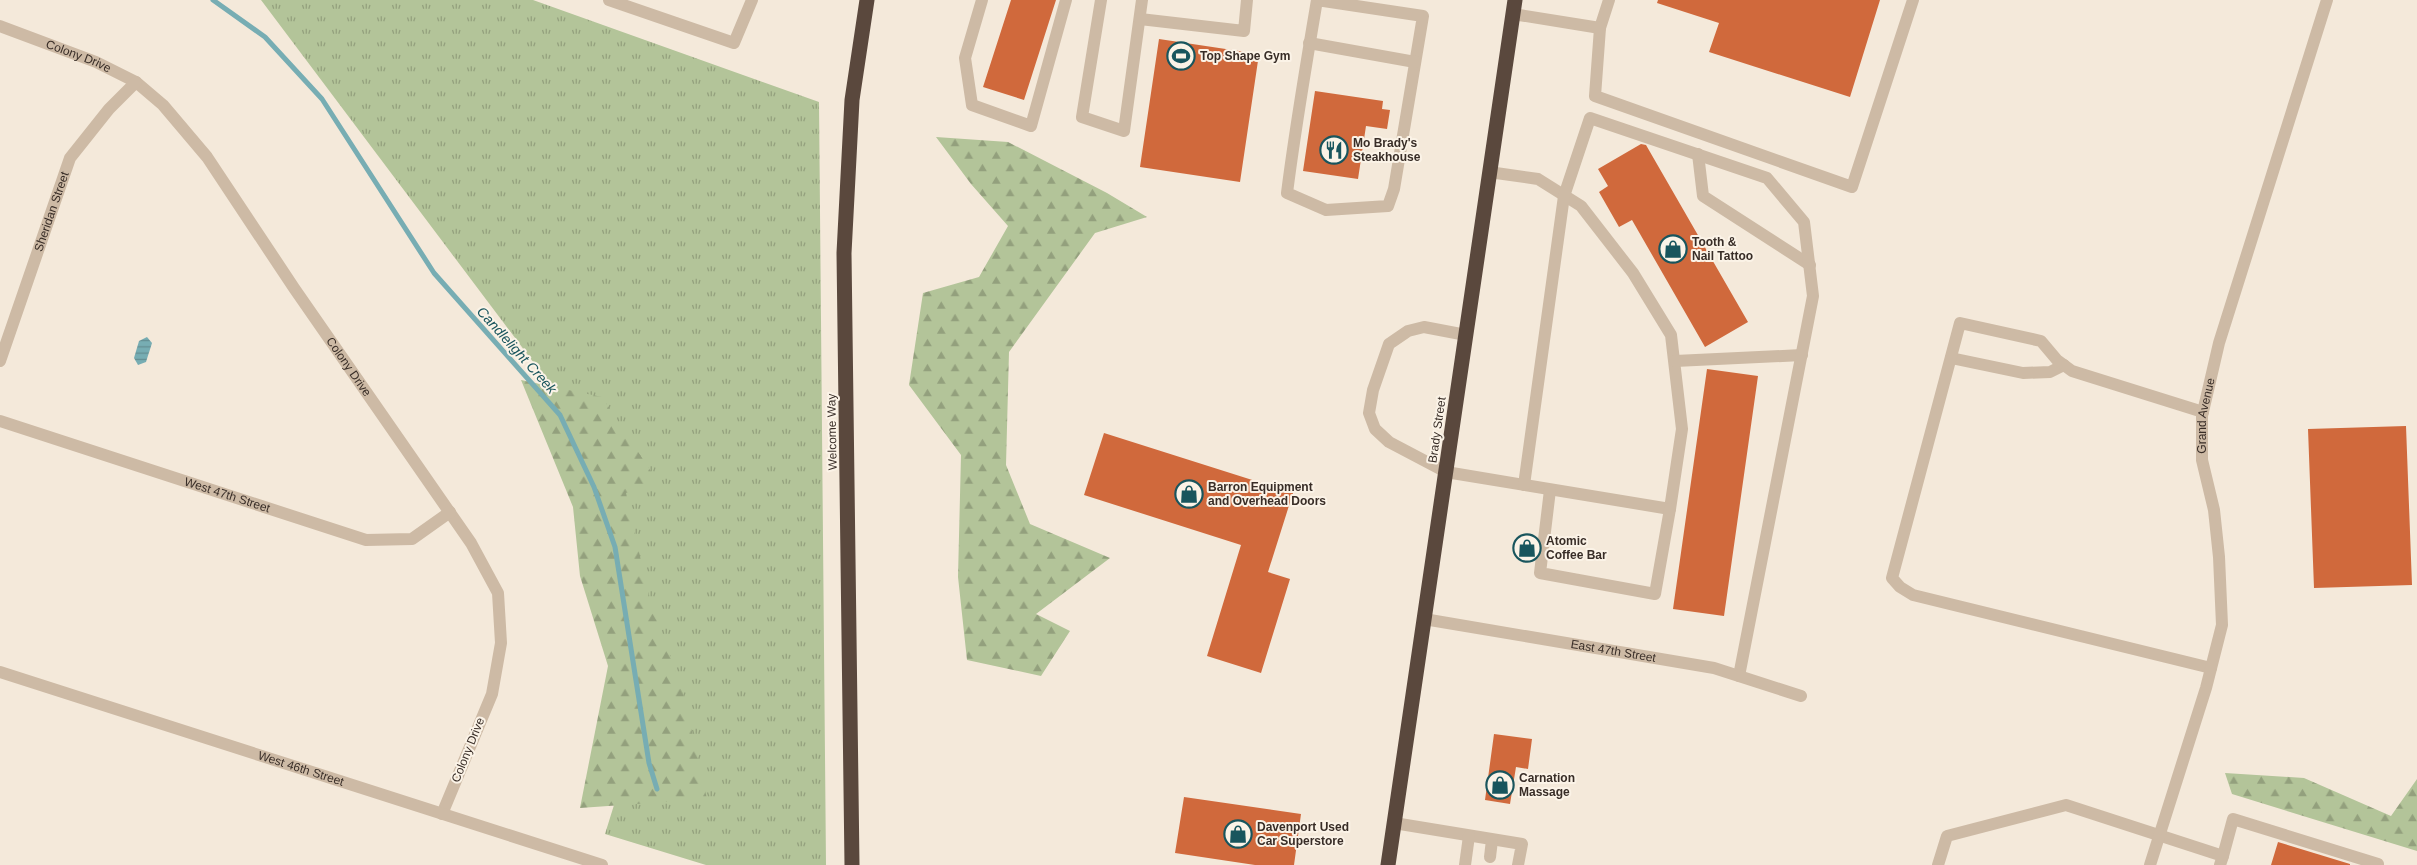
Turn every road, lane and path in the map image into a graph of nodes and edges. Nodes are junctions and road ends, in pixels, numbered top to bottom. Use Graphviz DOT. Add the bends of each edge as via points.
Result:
graph roads {
  1 [pos="609,0"];
  2 [pos="752,0"];
  3 [pos="868,0"];
  4 [pos="982,0"];
  5 [pos="1066,0"];
  6 [pos="1101,0"];
  7 [pos="1142,0"];
  8 [pos="1248,0"];
  9 [pos="1317,0"];
  10 [pos="1609,0"];
  11 [pos="1913,0"];
  12 [pos="2326,0"];
  13 [pos="1514,7"];
  14 [pos="1140,19"];
  15 [pos="0,26"];
  16 [pos="1600,28"];
  17 [pos="1309,43"];
  18 [pos="1415,62"];
  19 [pos="136,82"];
  20 [pos="1698,154"];
  21 [pos="1489,172"];
  22 [pos="1564,196"];
  23 [pos="1810,265"];
  24 [pos="1466,335"];
  25 [pos="1802,355"];
  26 [pos="1951,358"];
  27 [pos="0,361"];
  28 [pos="1675,361"];
  29 [pos="2064,365"];
  30 [pos="2203,412"];
  31 [pos="0,422"];
  32 [pos="1446,472"];
  33 [pos="1524,485"];
  34 [pos="1550,490"];
  35 [pos="1670,509"];
  36 [pos="450,512"];
  37 [pos="1424,619"];
  38 [pos="2211,668"];
  39 [pos="0,672"];
  40 [pos="1739,676"];
  41 [pos="1801,696"];
  42 [pos="442,814"];
  43 [pos="1394,823"];
  44 [pos="2160,834"];
  45 [pos="1469,836"];
  46 [pos="1492,840"];
  47 [pos="1490,857"];
  48 [pos="2222,860"];
  49 [pos="2378,864"];
  50 [pos="602,865"];
  51 [pos="852,865"];
  52 [pos="1388,865"];
  53 [pos="1465,865"];
  54 [pos="1518,865"];
  55 [pos="1938,865"];
  56 [pos="2150,865"];
  1 -- 2 [label="street" via="734,43"];
  3 -- 51 [label="highway, Welcome Way" via="852,100 844,253"];
  4 -- 5 [label="street" via="965,58 972,105 1031,126"];
  6 -- 14 [label="street" via="1082,117 1124,131"];
  7 -- 14 [label="street"];
  8 -- 14 [label="street" via="1244,31"];
  9 -- 17 [label="street"];
  9 -- 18 [label="street" via="1423,16"];
  10 -- 16 [label="street"];
  11 -- 16 [label="street" via="1852,187 1595,96"];
  12 -- 30 [label="street, Grand Avenue" via="2219,343"];
  13 -- 16 [label="street"];
  13 -- 21 [label="highway, Brady Street"];
  15 -- 19 [label="street, Colony Drive" via="96,62"];
  17 -- 18 [label="street"];
  17 -- 18 [label="street" via="1287,193 1326,210 1388,206 1394,189"];
  19 -- 27 [label="street, Sheridan Street" via="109,109 70,158"];
  19 -- 36 [label="street, Colony Drive" via="163,105 207,157"];
  20 -- 22 [label="street" via="1590,118"];
  20 -- 23 [label="street" via="1703,196"];
  20 -- 23 [label="street" via="1767,178 1804,222"];
  21 -- 22 [label="street" via="1538,179"];
  21 -- 24 [label="highway, Brady Street"];
  22 -- 28 [label="street" via="1581,206 1633,273 1671,336"];
  22 -- 33 [label="street"];
  23 -- 25 [label="street" via="1813,296"];
  24 -- 32 [label="highway, Brady Street"];
  24 -- 32 [label="street" via="1424,327 1408,331 1389,344 1368,413 1375,429 1389,442"];
  25 -- 28 [label="street"];
  25 -- 40 [label="street"];
  26 -- 29 [label="street" via="2023,372 2050,372"];
  26 -- 29 [label="street" via="1960,323 2041,341"];
  26 -- 38 [label="street" via="1892,578 1913,595"];
  28 -- 35 [label="street" via="1682,429"];
  29 -- 30 [label="street" via="2072,371"];
  30 -- 38 [label="street, Grand Avenue" via="2202,460 2214,510 2222,625"];
  31 -- 36 [label="street, West 47th Street" via="366,540 412,539"];
  32 -- 33 [label="street"];
  32 -- 37 [label="highway, Brady Street"];
  33 -- 34 [label="street"];
  34 -- 35 [label="street"];
  34 -- 35 [label="street" via="1540,573 1655,594"];
  36 -- 42 [label="street, Colony Drive" via="498,593 501,643 492,694"];
  37 -- 40 [label="street, East 47th Street" via="1714,668"];
  37 -- 43 [label="highway, Brady Street"];
  38 -- 44 [label="street, Grand Avenue"];
  39 -- 42 [label="street, West 46th Street"];
  40 -- 41 [label="street, East 47th Street"];
  42 -- 50 [label="street, West 46th Street"];
  43 -- 45 [label="street"];
  43 -- 52 [label="highway, Brady Street"];
  44 -- 48 [label="street"];
  44 -- 55 [label="street" via="2066,804 1947,836"];
  44 -- 56 [label="street, Grand Avenue"];
  45 -- 46 [label="street"];
  45 -- 53 [label="street"];
  46 -- 47 [label="street"];
  46 -- 54 [label="street" via="1522,844"];
  48 -- 49 [label="street" via="2233,819"];
}
